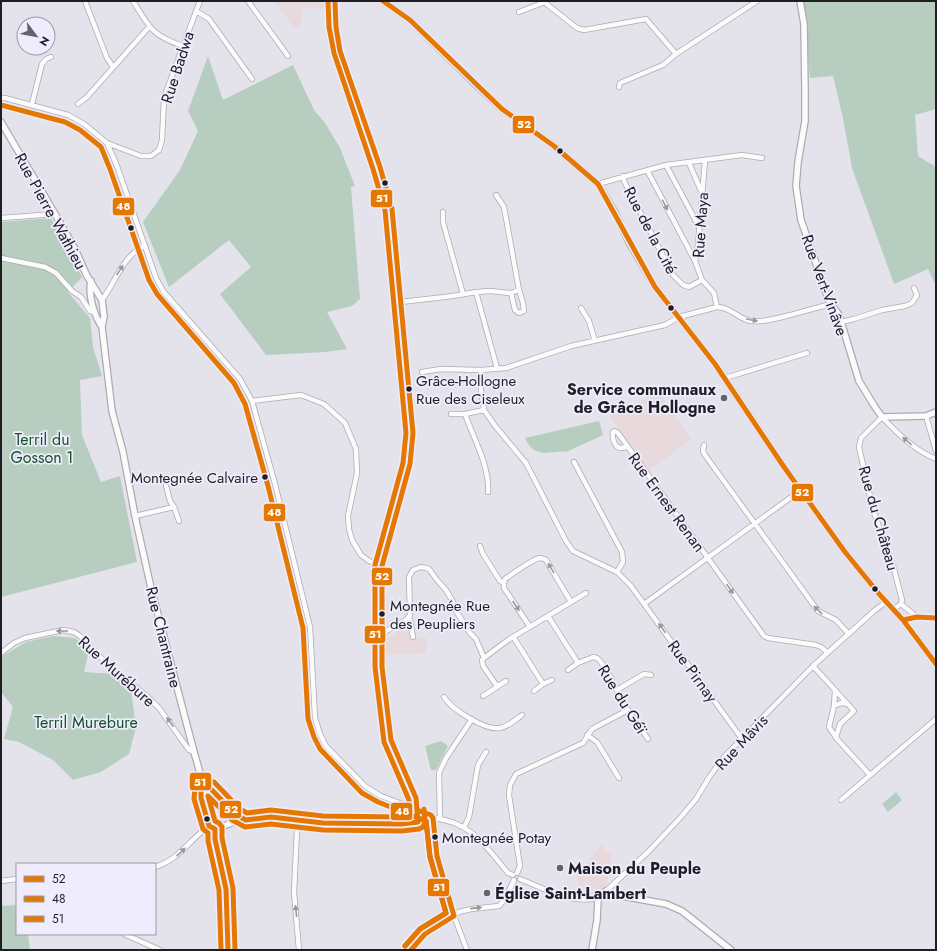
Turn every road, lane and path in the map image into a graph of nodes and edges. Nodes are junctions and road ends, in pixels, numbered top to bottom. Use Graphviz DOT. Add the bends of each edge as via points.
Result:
graph roads {
  1 [pos="85,1"];
  2 [pos="133,1"];
  3 [pos="200,1"];
  4 [pos="248,1"];
  5 [pos="335,1"];
  6 [pos="383,1"];
  7 [pos="530,1"];
  8 [pos="757,1"];
  9 [pos="800,1"];
  10 [pos="545,2"];
  11 [pos="534,5"];
  12 [pos="196,11"];
  13 [pos="519,12"];
  14 [pos="149,27"];
  15 [pos="182,46"];
  16 [pos="676,54"];
  17 [pos="288,56"];
  18 [pos="50,57"];
  19 [pos="114,67"];
  20 [pos="252,79"];
  21 [pos="619,87"];
  22 [pos="1,98"];
  23 [pos="32,104"];
  24 [pos="78,104"];
  25 [pos="1,122"];
  26 [pos="107,143"];
  27 [pos="762,158"];
  28 [pos="705,161"];
  29 [pos="689,163"];
  30 [pos="666,166"];
  31 [pos="647,170"];
  32 [pos="623,176"];
  33 [pos="598,184"];
  34 [pos="496,195"];
  35 [pos="703,195"];
  36 [pos="443,212"];
  37 [pos="55,214"];
  38 [pos="1,218"];
  39 [pos="699,227"];
  40 [pos="145,245"];
  41 [pos="1,258"];
  42 [pos="695,261"];
  43 [pos="702,280"];
  44 [pos="91,281"];
  45 [pos="914,288"];
  46 [pos="519,290"];
  47 [pos="476,292"];
  48 [pos="511,293"];
  49 [pos="463,294"];
  50 [pos="81,297"];
  51 [pos="91,297"];
  52 [pos="102,300"];
  53 [pos="401,302"];
  54 [pos="830,304"];
  55 [pos="717,307"];
  56 [pos="581,308"];
  57 [pos="95,313"];
  58 [pos="679,318"];
  59 [pos="841,322"];
  60 [pos="102,327"];
  61 [pos="594,341"];
  62 [pos="807,353"];
  63 [pos="497,368"];
  64 [pos="481,370"];
  65 [pos="422,372"];
  66 [pos="725,378"];
  67 [pos="252,401"];
  68 [pos="484,410"];
  69 [pos="936,412"];
  70 [pos="451,414"];
  71 [pos="465,414"];
  72 [pos="926,416"];
  73 [pos="882,417"];
  74 [pos="704,445"];
  75 [pos="628,447"];
  76 [pos="936,451"];
  77 [pos="936,459"];
  78 [pos="574,462"];
  79 [pos="166,486"];
  80 [pos="801,490"];
  81 [pos="488,492"];
  82 [pos="174,507"];
  83 [pos="135,516"];
  84 [pos="179,521"];
  85 [pos="754,524"];
  86 [pos="480,546"];
  87 [pos="707,558"];
  88 [pos="382,566"];
  89 [pos="616,572"];
  90 [pos="504,583"];
  91 [pos="586,593"];
  92 [pos="572,602"];
  93 [pos="886,602"];
  94 [pos="644,604"];
  95 [pos="901,604"];
  96 [pos="894,610"];
  97 [pos="548,616"];
  98 [pos="408,617"];
  99 [pos="917,617"];
  100 [pos="936,618"];
  101 [pos="903,620"];
  102 [pos="530,627"];
  103 [pos="383,633"];
  104 [pos="848,633"];
  105 [pos="413,637"];
  106 [pos="514,638"];
  107 [pos="827,652"];
  108 [pos="1,653"];
  109 [pos="484,658"];
  110 [pos="578,663"];
  111 [pos="936,664"];
  112 [pos="813,666"];
  113 [pos="568,670"];
  114 [pos="651,675"];
  115 [pos="552,680"];
  116 [pos="506,681"];
  117 [pos="543,684"];
  118 [pos="497,686"];
  119 [pos="617,690"];
  120 [pos="835,690"];
  121 [pos="534,691"];
  122 [pos="482,696"];
  123 [pos="444,697"];
  124 [pos="848,704"];
  125 [pos="834,706"];
  126 [pos="628,710"];
  127 [pos="522,715"];
  128 [pos="831,717"];
  129 [pos="472,719"];
  130 [pos="936,719"];
  131 [pos="840,724"];
  132 [pos="587,735"];
  133 [pos="836,737"];
  134 [pos="648,739"];
  135 [pos="742,739"];
  136 [pos="486,752"];
  137 [pos="195,755"];
  138 [pos="870,775"];
  139 [pos="619,778"];
  140 [pos="204,787"];
  141 [pos="840,800"];
  142 [pos="417,810"];
  143 [pos="232,812"];
  144 [pos="432,818"];
  145 [pos="440,819"];
  146 [pos="246,820"];
  147 [pos="418,822"];
  148 [pos="323,823"];
  149 [pos="229,824"];
  150 [pos="209,826"];
  151 [pos="464,827"];
  152 [pos="215,829"];
  153 [pos="156,867"];
  154 [pos="515,876"];
  155 [pos="1,880"];
  156 [pos="16,880"];
  157 [pos="606,891"];
  158 [pos="598,898"];
  159 [pos="454,916"];
  160 [pos="126,935"];
  161 [pos="160,950"];
  162 [pos="228,950"];
  163 [pos="299,950"];
  164 [pos="411,950"];
  165 [pos="467,950"];
  166 [pos="592,950"];
  167 [pos="730,950"];
  1 -- 19 [label="street" via="107,58"];
  2 -- 14 [label="street"];
  3 -- 12 [label="street, Rue Badwa"];
  4 -- 17 [label="street"];
  5 -- 53 [label="street" via="334,25 339,49 386,184 392,209"];
  6 -- 33 [label="street" via="410,20 502,109 554,146"];
  7 -- 11 [label="street"];
  8 -- 16 [label="street"];
  9 -- 54 [label="street, Rue Vert-Vinâve" via="804,24 805,122 796,186 801,220"];
  10 -- 11 [label="street"];
  10 -- 16 [label="street" via="577,28 584,30 646,19"];
  11 -- 13 [label="street"];
  12 -- 15 [label="street, Rue Badwa"];
  12 -- 20 [label="street" via="209,19"];
  14 -- 15 [label="street" via="160,37"];
  14 -- 19 [label="street"];
  15 -- 26 [label="street, Rue Badwa" via="164,98 162,140 159,150 151,156 141,156"];
  16 -- 21 [label="street" via="663,65 620,83"];
  18 -- 23 [label="street" via="42,64"];
  19 -- 24 [label="street"];
  22 -- 23 [label="street"];
  23 -- 26 [label="street" via="75,118"];
  25 -- 37 [label="street, Rue Pierre Wathieu"];
  26 -- 40 [label="street"];
  27 -- 28 [label="street" via="742,155"];
  28 -- 29 [label="street"];
  28 -- 35 [label="street, Rue Maya"];
  29 -- 30 [label="street"];
  29 -- 35 [label="street"];
  30 -- 31 [label="street"];
  30 -- 39 [label="street"];
  31 -- 32 [label="street"];
  31 -- 42 [label="street, one-way"];
  32 -- 33 [label="street"];
  32 -- 43 [label="street, Rue de la Cité" via="673,275 688,287"];
  33 -- 58 [label="street" via="655,288"];
  34 -- 46 [label="street" via="504,207"];
  35 -- 39 [label="street, Rue Maya"];
  36 -- 49 [label="street" via="442,222"];
  37 -- 38 [label="street"];
  37 -- 44 [label="street, Rue Pierre Wathieu"];
  39 -- 42 [label="street, Rue Maya"];
  52 -- 40 [label="street, one-way" via="119,270 130,256"];
  40 -- 67 [label="street" via="163,291 240,379"];
  41 -- 50 [label="street, Rue Chantraine" via="45,267 56,273"];
  42 -- 43 [label="street, Rue Maya"];
  43 -- 55 [label="street, Rue Maya" via="714,293"];
  44 -- 51 [label="street, Rue Chantraine"];
  44 -- 52 [label="street, Rue Pierre Wathieu"];
  45 -- 59 [label="street" via="916,300 905,306"];
  46 -- 48 [label="street"];
  46 -- 48 [label="street" via="524,311 519,313 515,310"];
  47 -- 48 [label="street"];
  47 -- 49 [label="street"];
  47 -- 63 [label="street"];
  49 -- 53 [label="street"];
  50 -- 51 [label="street"];
  50 -- 57 [label="street, Rue Chantraine"];
  51 -- 52 [label="street"];
  51 -- 57 [label="street, Rue Chantraine"];
  52 -- 60 [label="street, Rue Chantraine"];
  53 -- 88 [label="street" via="413,433 410,464"];
  55 -- 54 [label="street, one-way" via="729,309 750,321 764,321"];
  54 -- 59 [label="street, Rue Vert-Vinâve"];
  55 -- 58 [label="street"];
  56 -- 61 [label="street" via="589,321"];
  57 -- 60 [label="street, Rue Chantraine"];
  58 -- 61 [label="street" via="665,325"];
  58 -- 66 [label="street"];
  59 -- 73 [label="street, Rue Vert-Vinâve" via="859,381"];
  60 -- 83 [label="street, Rue Chantraine" via="112,411"];
  61 -- 63 [label="street" via="506,368"];
  62 -- 66 [label="street"];
  63 -- 64 [label="street"];
  64 -- 65 [label="street" via="440,369"];
  64 -- 68 [label="street"];
  66 -- 80 [label="street"];
  67 -- 88 [label="street" via="301,395 324,404 345,424 356,449 357,473 348,516 349,529 352,540 361,554 369,561"];
  67 -- 142 [label="street" via="310,627 315,718 320,734 329,749 366,787 381,796"];
  68 -- 71 [label="street"];
  68 -- 89 [label="street, Rue Pirnay" via="526,463 566,541 574,551"];
  69 -- 72 [label="street"];
  70 -- 71 [label="street"];
  71 -- 81 [label="street" via="489,482"];
  72 -- 73 [label="street"];
  72 -- 76 [label="street"];
  77 -- 73 [label="street, one-way" via="918,451"];
  73 -- 95 [label="street, Rue du Château" via="861,438 859,447 873,510 894,569"];
  74 -- 85 [label="street" via="703,452"];
  75 -- 87 [label="street, Rue Ernest Renan"];
  78 -- 89 [label="street" via="622,552 623,562"];
  79 -- 82 [label="street"];
  80 -- 85 [label="street"];
  80 -- 93 [label="street" via="859,570"];
  82 -- 83 [label="street"];
  82 -- 84 [label="street"];
  83 -- 137 [label="street, Rue Chantraine" via="151,588"];
  85 -- 87 [label="street"];
  104 -- 85 [label="street, one-way" via="836,620 818,611"];
  86 -- 90 [label="street" via="500,581"];
  87 -- 94 [label="street"];
  87 -- 107 [label="street, Rue Ernest Renan, one-way" via="764,636 816,644"];
  88 -- 103 [label="street"];
  89 -- 94 [label="street, Rue Pirnay" via="631,586"];
  92 -- 90 [label="street, one-way" via="544,558 538,558 504,578"];
  90 -- 102 [label="street, one-way" via="504,588"];
  91 -- 92 [label="street"];
  92 -- 97 [label="street"];
  93 -- 96 [label="street"];
  93 -- 104 [label="street, Rue Mâvis"];
  135 -- 94 [label="street, Rue Pirnay, one-way"];
  95 -- 96 [label="street"];
  95 -- 99 [label="street"];
  96 -- 101 [label="street"];
  97 -- 102 [label="street"];
  97 -- 110 [label="street"];
  98 -- 103 [label="street"];
  98 -- 105 [label="street"];
  98 -- 109 [label="street" via="408,577 413,570 421,567 429,569 446,590 456,611 476,639"];
  99 -- 100 [label="street"];
  99 -- 101 [label="street"];
  101 -- 111 [label="street"];
  102 -- 106 [label="street"];
  103 -- 142 [label="street" via="382,667 391,740 413,790"];
  104 -- 107 [label="street, Rue Mâvis"];
  106 -- 109 [label="street"];
  106 -- 117 [label="street"];
  107 -- 112 [label="street, Rue Mâvis"];
  137 -- 108 [label="street, Rue Murébure, one-way" via="160,708 109,666 74,632 63,630 25,638"];
  109 -- 118 [label="street" via="483,666"];
  110 -- 113 [label="street"];
  110 -- 119 [label="street, Rue du Géï" via="597,658"];
  112 -- 120 [label="street"];
  112 -- 135 [label="street, Rue Mâvis"];
  114 -- 119 [label="street" via="644,674"];
  115 -- 117 [label="street"];
  116 -- 118 [label="street"];
  117 -- 121 [label="street"];
  118 -- 122 [label="street"];
  119 -- 126 [label="street, Rue du Géï"];
  120 -- 124 [label="street"];
  120 -- 125 [label="street"];
  123 -- 129 [label="street" via="448,703"];
  124 -- 125 [label="street"];
  124 -- 131 [label="street" via="854,712"];
  125 -- 128 [label="street"];
  126 -- 132 [label="street" via="592,729"];
  126 -- 134 [label="street, Rue du Géï"];
  127 -- 129 [label="street" via="499,729 489,728"];
  128 -- 131 [label="street" via="834,722"];
  128 -- 133 [label="street" via="829,727"];
  129 -- 145 [label="street" via="446,758 440,773"];
  130 -- 138 [label="street"];
  131 -- 133 [label="street"];
  132 -- 139 [label="street" via="597,742"];
  132 -- 154 [label="street" via="583,743 516,774 510,785 509,795 520,866"];
  133 -- 138 [label="street"];
  135 -- 157 [label="street, Rue Mâvis" via="724,757 680,818"];
  136 -- 151 [label="street" via="478,765 469,817"];
  137 -- 140 [label="street, Rue Chantraine"];
  138 -- 141 [label="street"];
  140 -- 143 [label="street" via="210,788"];
  140 -- 150 [label="street" via="200,798"];
  142 -- 144 [label="street"];
  142 -- 147 [label="street"];
  143 -- 146 [label="street"];
  143 -- 149 [label="street"];
  144 -- 145 [label="street"];
  144 -- 147 [label="street"];
  144 -- 159 [label="street" via="437,856"];
  145 -- 151 [label="street"];
  146 -- 148 [label="street" via="271,817"];
  146 -- 149 [label="street"];
  147 -- 148 [label="street"];
  163 -- 148 [label="street, one-way" via="294,892 297,830 300,827 319,827"];
  149 -- 152 [label="street"];
  150 -- 152 [label="street"];
  153 -- 150 [label="street, one-way" via="166,864 178,855"];
  151 -- 154 [label="street" via="485,844 508,873"];
  152 -- 162 [label="street" via="226,889"];
  154 -- 158 [label="street" via="520,875 520,879 563,896 589,900"];
  159 -- 154 [label="street, one-way" via="471,909 499,906"];
  155 -- 156 [label="street"];
  157 -- 158 [label="street"];
  157 -- 167 [label="street" via="666,904 682,912"];
  158 -- 166 [label="street"];
  159 -- 164 [label="street" via="417,940"];
  159 -- 165 [label="street"];
  160 -- 161 [label="street"];
}
